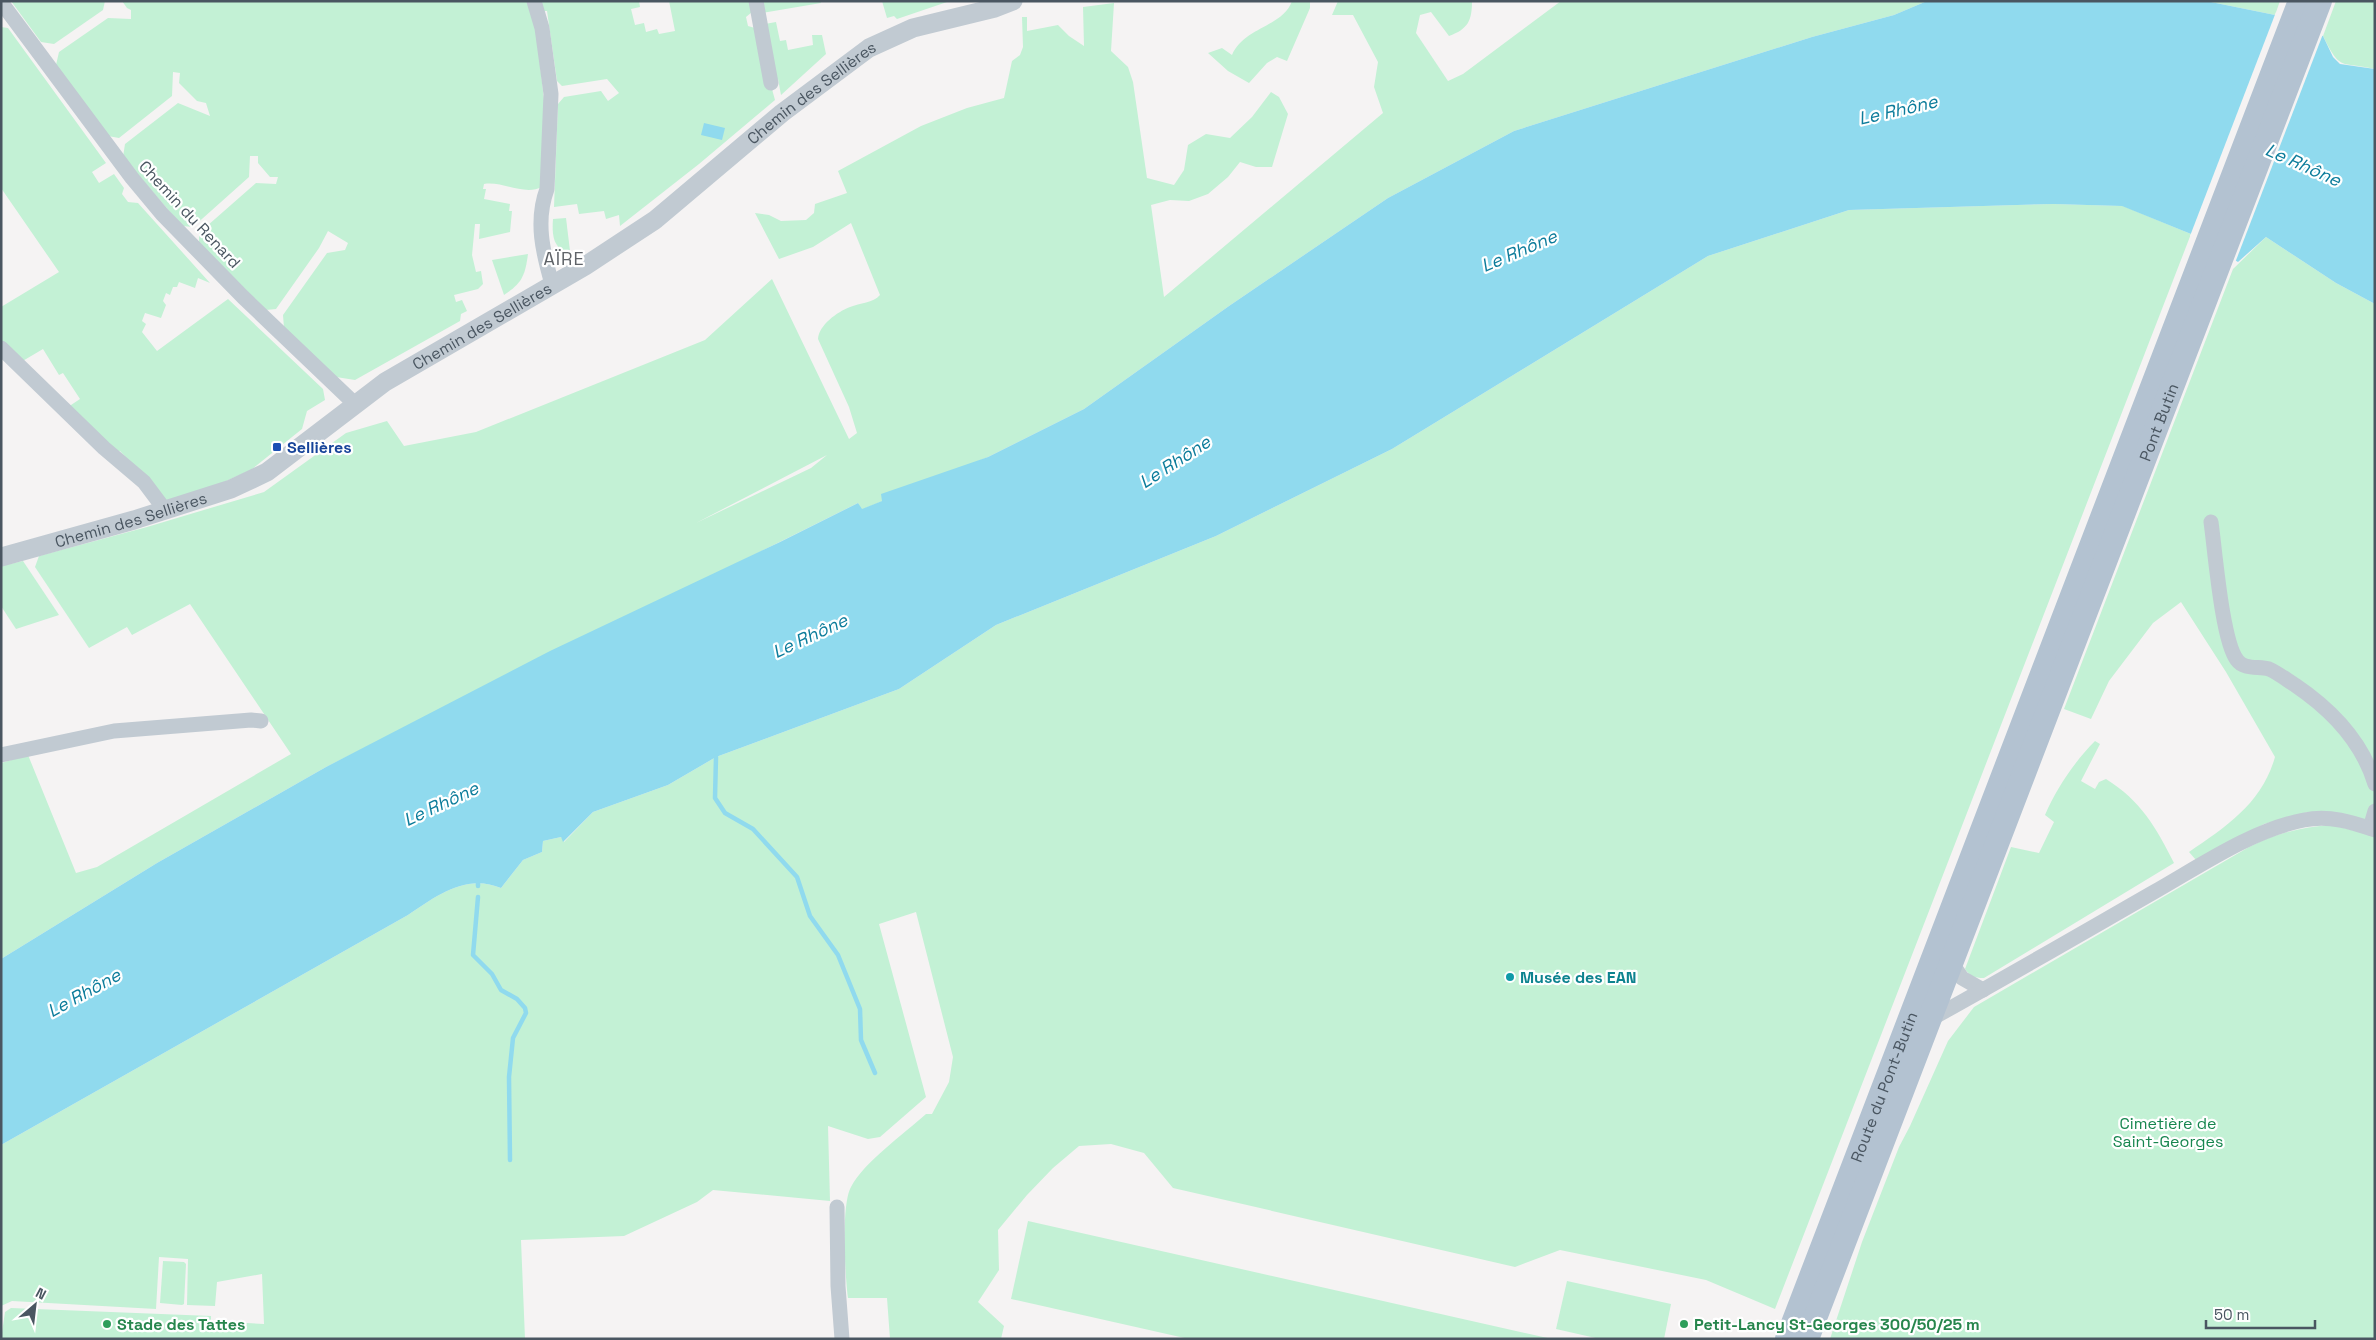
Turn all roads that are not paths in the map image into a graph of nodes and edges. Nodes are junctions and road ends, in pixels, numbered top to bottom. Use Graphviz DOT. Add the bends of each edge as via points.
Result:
graph roads {
  1 [pos="534,1"];
  2 [pos="756,1"];
  3 [pos="1013,1"];
  4 [pos="2300,1"];
  5 [pos="2320,1"];
  6 [pos="965,8"];
  7 [pos="4,12"];
  8 [pos="771,83"];
  9 [pos="552,284"];
  10 [pos="1,348"];
  11 [pos="356,405"];
  12 [pos="165,510"];
  13 [pos="2211,522"];
  14 [pos="1,557"];
  15 [pos="261,721"];
  16 [pos="1,755"];
  17 [pos="2375,784"];
  18 [pos="2375,812"];
  19 [pos="2372,829"];
  20 [pos="1988,839"];
  21 [pos="1951,962"];
  22 [pos="1984,990"];
  23 [pos="1929,1020"];
  24 [pos="837,1207"];
  25 [pos="842,1339"];
  26 [pos="1787,1339"];
  27 [pos="1807,1339"];
  1 -- 9 [label="street" via="542,28 551,94 547,189 540,244"];
  2 -- 8 [label="street"];
  3 -- 6 [label="street, Chemin des Sellières" via="995,8"];
  4 -- 20 [label="main road, Pont Butin"];
  5 -- 20 [label="main road, Pont Butin"];
  6 -- 9 [label="street, Chemin des Sellières" via="898,33 855,57 782,113 655,220"];
  7 -- 11 [label="street, Chemin du Renard" via="162,214"];
  9 -- 11 [label="street, Chemin des Sellières" via="385,382"];
  10 -- 12 [label="street" via="104,448 144,482"];
  11 -- 12 [label="street, Chemin des Sellières" via="267,472 231,489"];
  12 -- 14 [label="street, Chemin des Sellières"];
  13 -- 17 [label="street" via="2228,638 2235,659 2247,666 2275,672 2328,709 2354,740"];
  15 -- 16 [label="street" via="114,731"];
  18 -- 19 [label="street"];
  19 -- 22 [label="street, Route du Pont-Butin" via="2346,820 2326,818 2304,820 2267,831"];
  20 -- 21 [label="main road, Route du Pont-Butin"];
  20 -- 26 [label="main road, Route du Pont-Butin"];
  21 -- 22 [label="street" via="1962,978"];
  21 -- 23 [label="main road, Route du Pont-Butin"];
  22 -- 23 [label="street, Route du Pont-Butin"];
  23 -- 27 [label="main road, Route du Pont-Butin"];
  24 -- 25 [label="street"];
}
